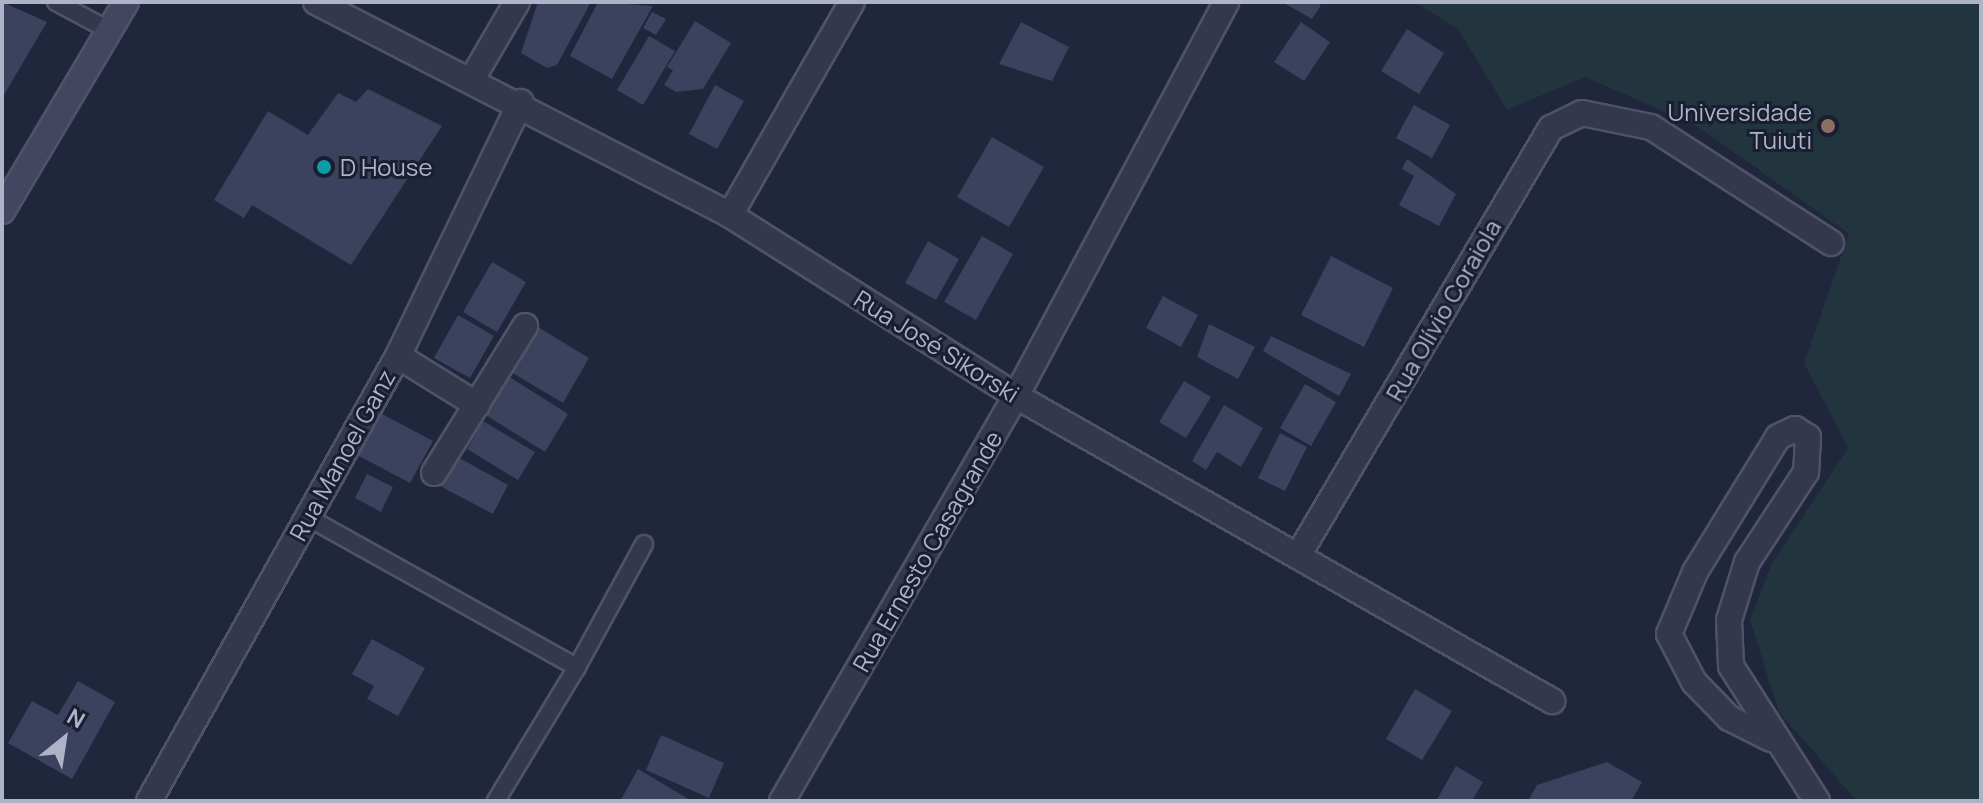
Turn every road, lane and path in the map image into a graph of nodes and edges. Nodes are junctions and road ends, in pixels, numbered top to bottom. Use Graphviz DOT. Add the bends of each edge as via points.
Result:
graph roads {
  1 [pos="56,2"];
  2 [pos="126,2"];
  3 [pos="316,2"];
  4 [pos="517,2"];
  5 [pos="852,2"];
  6 [pos="1226,2"];
  7 [pos="105,28"];
  8 [pos="472,79"];
  9 [pos="521,102"];
  10 [pos="2,211"];
  11 [pos="730,215"];
  12 [pos="1831,243"];
  13 [pos="525,326"];
  14 [pos="398,356"];
  15 [pos="1016,396"];
  16 [pos="477,405"];
  17 [pos="434,473"];
  18 [pos="307,517"];
  19 [pos="644,544"];
  20 [pos="1299,554"];
  21 [pos="577,667"];
  22 [pos="1552,701"];
  23 [pos="1771,739"];
  24 [pos="149,801"];
  25 [pos="496,801"];
  26 [pos="782,801"];
  27 [pos="1817,801"];
  1 -- 7 [label="lane"];
  2 -- 7 [label="street"];
  3 -- 8 [label="street, Rua José Sikorski" via="410,55"];
  4 -- 8 [label="street"];
  5 -- 11 [label="street"];
  6 -- 15 [label="street, Rua Ernesto Casagrande"];
  7 -- 10 [label="street"];
  8 -- 9 [label="street, Rua José Sikorski"];
  9 -- 11 [label="street, Rua José Sikorski"];
  9 -- 14 [label="street, Rua Manoel Ganz"];
  11 -- 15 [label="street, Rua José Sikorski"];
  12 -- 20 [label="street, Rua Olívio Coraiola" via="1651,127 1582,113 1551,128 1527,158 1470,269"];
  13 -- 16 [label="street"];
  14 -- 16 [label="street"];
  14 -- 18 [label="street, Rua Manoel Ganz"];
  15 -- 20 [label="street, Rua José Sikorski"];
  15 -- 26 [label="street, Rua Ernesto Casagrande"];
  16 -- 17 [label="street"];
  18 -- 21 [label="lane"];
  18 -- 24 [label="street, Rua Manoel Ganz"];
  19 -- 21 [label="lane"];
  20 -- 22 [label="street, Rua José Sikorski"];
  21 -- 25 [label="lane"];
  23 -- 23 [label="street" via="1731,666 1729,620 1747,562 1806,472 1808,437 1795,429 1778,437 1719,531 1669,634 1694,682 1729,718"];
  23 -- 27 [label="street"];
}
